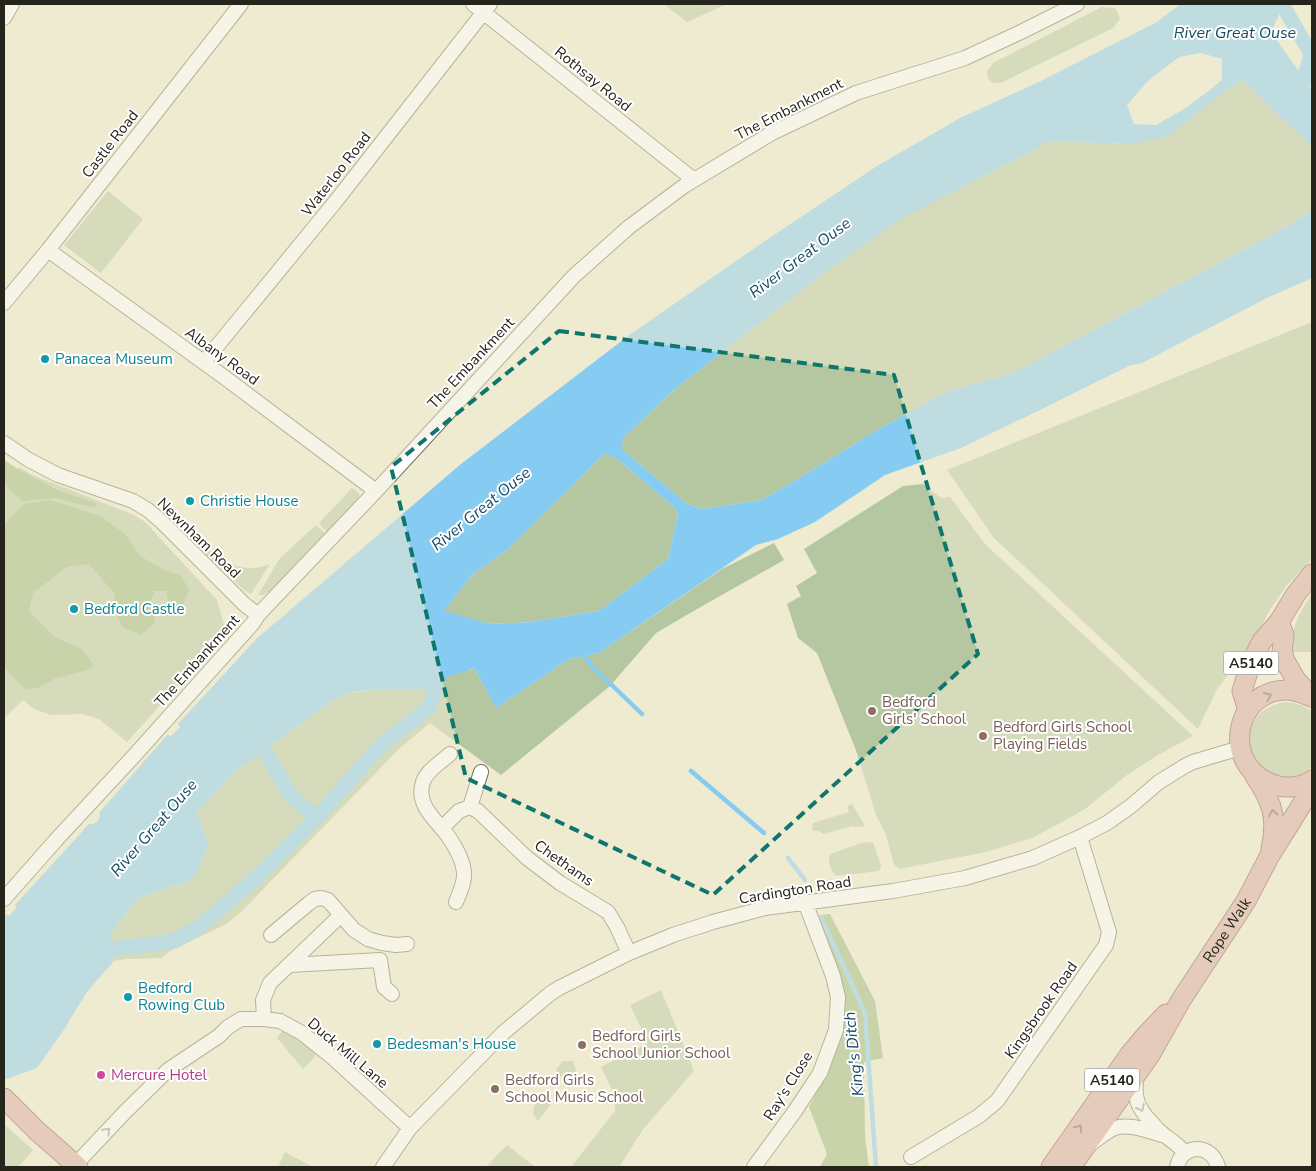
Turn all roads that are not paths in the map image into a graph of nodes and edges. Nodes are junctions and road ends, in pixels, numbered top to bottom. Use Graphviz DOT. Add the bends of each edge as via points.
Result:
graph roads {
  1 [pos="12,4"];
  2 [pos="241,4"];
  3 [pos="1077,4"];
  4 [pos="482,7"];
  5 [pos="4,18"];
  6 [pos="694,180"];
  7 [pos="48,250"];
  8 [pos="4,303"];
  9 [pos="204,362"];
  10 [pos="4,443"];
  11 [pos="376,491"];
  12 [pos="1312,574"];
  13 [pos="258,615"];
  14 [pos="1279,622"];
  15 [pos="1312,697"];
  16 [pos="1248,710"];
  17 [pos="1240,748"];
  18 [pos="450,754"];
  19 [pos="481,772"];
  20 [pos="1253,774"];
  21 [pos="1312,780"];
  22 [pos="1312,788"];
  23 [pos="470,807"];
  24 [pos="442,828"];
  25 [pos="1080,837"];
  26 [pos="1269,857"];
  27 [pos="4,899"];
  28 [pos="456,902"];
  29 [pos="805,902"];
  30 [pos="341,915"];
  31 [pos="271,935"];
  32 [pos="407,944"];
  33 [pos="629,953"];
  34 [pos="289,965"];
  35 [pos="392,994"];
  36 [pos="1181,1000"];
  37 [pos="264,1019"];
  38 [pos="1138,1074"];
  39 [pos="10,1104"];
  40 [pos="410,1128"];
  41 [pos="1163,1135"];
  42 [pos="1085,1149"];
  43 [pos="1185,1153"];
  44 [pos="911,1157"];
  45 [pos="77,1166"];
  46 [pos="383,1167"];
  47 [pos="754,1167"];
  48 [pos="1051,1167"];
  49 [pos="1071,1167"];
  50 [pos="1177,1167"];
  51 [pos="1218,1167"];
  1 -- 5 [label="street"];
  2 -- 7 [label="street, Castle Road"];
  3 -- 6 [label="street, The Embankment" via="965,58 856,93 772,133"];
  4 -- 6 [label="street, Rothsay Road"];
  4 -- 9 [label="street, Waterloo Road" via="336,201"];
  6 -- 11 [label="street, The Embankment" via="629,228 574,276"];
  7 -- 8 [label="street, Castle Road"];
  7 -- 9 [label="street, Albany Road"];
  9 -- 11 [label="street, Albany Road"];
  10 -- 13 [label="street, Newnham Road" via="58,474 133,501 148,510"];
  11 -- 13 [label="street, The Embankment"];
  12 -- 14 [label="main road, A5140"];
  13 -- 27 [label="street, The Embankment"];
  14 -- 15 [label="main road, A5140" via="1284,635 1282,651 1285,661 1296,680"];
  14 -- 16 [label="main road, A5140" via="1262,641 1250,665 1242,691"];
  16 -- 15 [label="main road, one-way" via="1262,698 1286,690"];
  16 -- 17 [label="main road" via="1239,732"];
  17 -- 20 [label="main road, Rope Walk" via="1244,762"];
  17 -- 25 [label="street, Cardington Road" via="1176,770 1107,823"];
  18 -- 24 [label="street" via="427,774 422,785 422,798"];
  19 -- 23 [label="street"];
  20 -- 21 [label="main road" via="1280,787 1295,787"];
  26 -- 20 [label="main road, Rope Walk / A5140, one-way" via="1274,816 1271,803"];
  22 -- 26 [label="main road, Rope Walk / A5140"];
  23 -- 24 [label="street" via="459,811"];
  23 -- 33 [label="street, Chethams" via="527,858 608,912"];
  24 -- 28 [label="street" via="458,853 464,872"];
  25 -- 29 [label="street, Cardington Road" via="1033,858 965,878"];
  25 -- 44 [label="street, Kingsbrook Road" via="1109,932 1106,945 997,1101 979,1116"];
  26 -- 36 [label="main road, Rope Walk / A5140" via="1246,901"];
  29 -- 33 [label="street, Cardington Road" via="765,908 713,922"];
  29 -- 47 [label="street, Ray's Close" via="833,976 838,997 836,1030 820,1073"];
  30 -- 31 [label="street" via="328,900 315,899"];
  30 -- 32 [label="street" via="354,930 368,939"];
  30 -- 34 [label="street"];
  33 -- 40 [label="street, Cardington Road" via="551,993 503,1033"];
  34 -- 35 [label="street" via="380,960 384,987"];
  34 -- 37 [label="street" via="270,983 263,1000"];
  36 -- 38 [label="main road, Rope Walk / A5140"];
  48 -- 36 [label="main road, Rope Walk / A5140, one-way" via="1130,1054"];
  37 -- 40 [label="street, Duck Mill Lane" via="280,1021 302,1033"];
  45 -- 37 [label="street, Duck Mill Lane, one-way" via="168,1070 241,1019"];
  38 -- 41 [label="street, one-way" via="1137,1103"];
  38 -- 42 [label="main road, Rope Walk / A5140"];
  39 -- 45 [label="main road"];
  40 -- 46 [label="street, Cardington Road"];
  41 -- 42 [label="street" via="1117,1127"];
  41 -- 43 [label="street"];
  42 -- 49 [label="main road, Rope Walk / A5140"];
  43 -- 50 [label="street"];
  43 -- 51 [label="street" via="1197,1149 1209,1152"];
}
